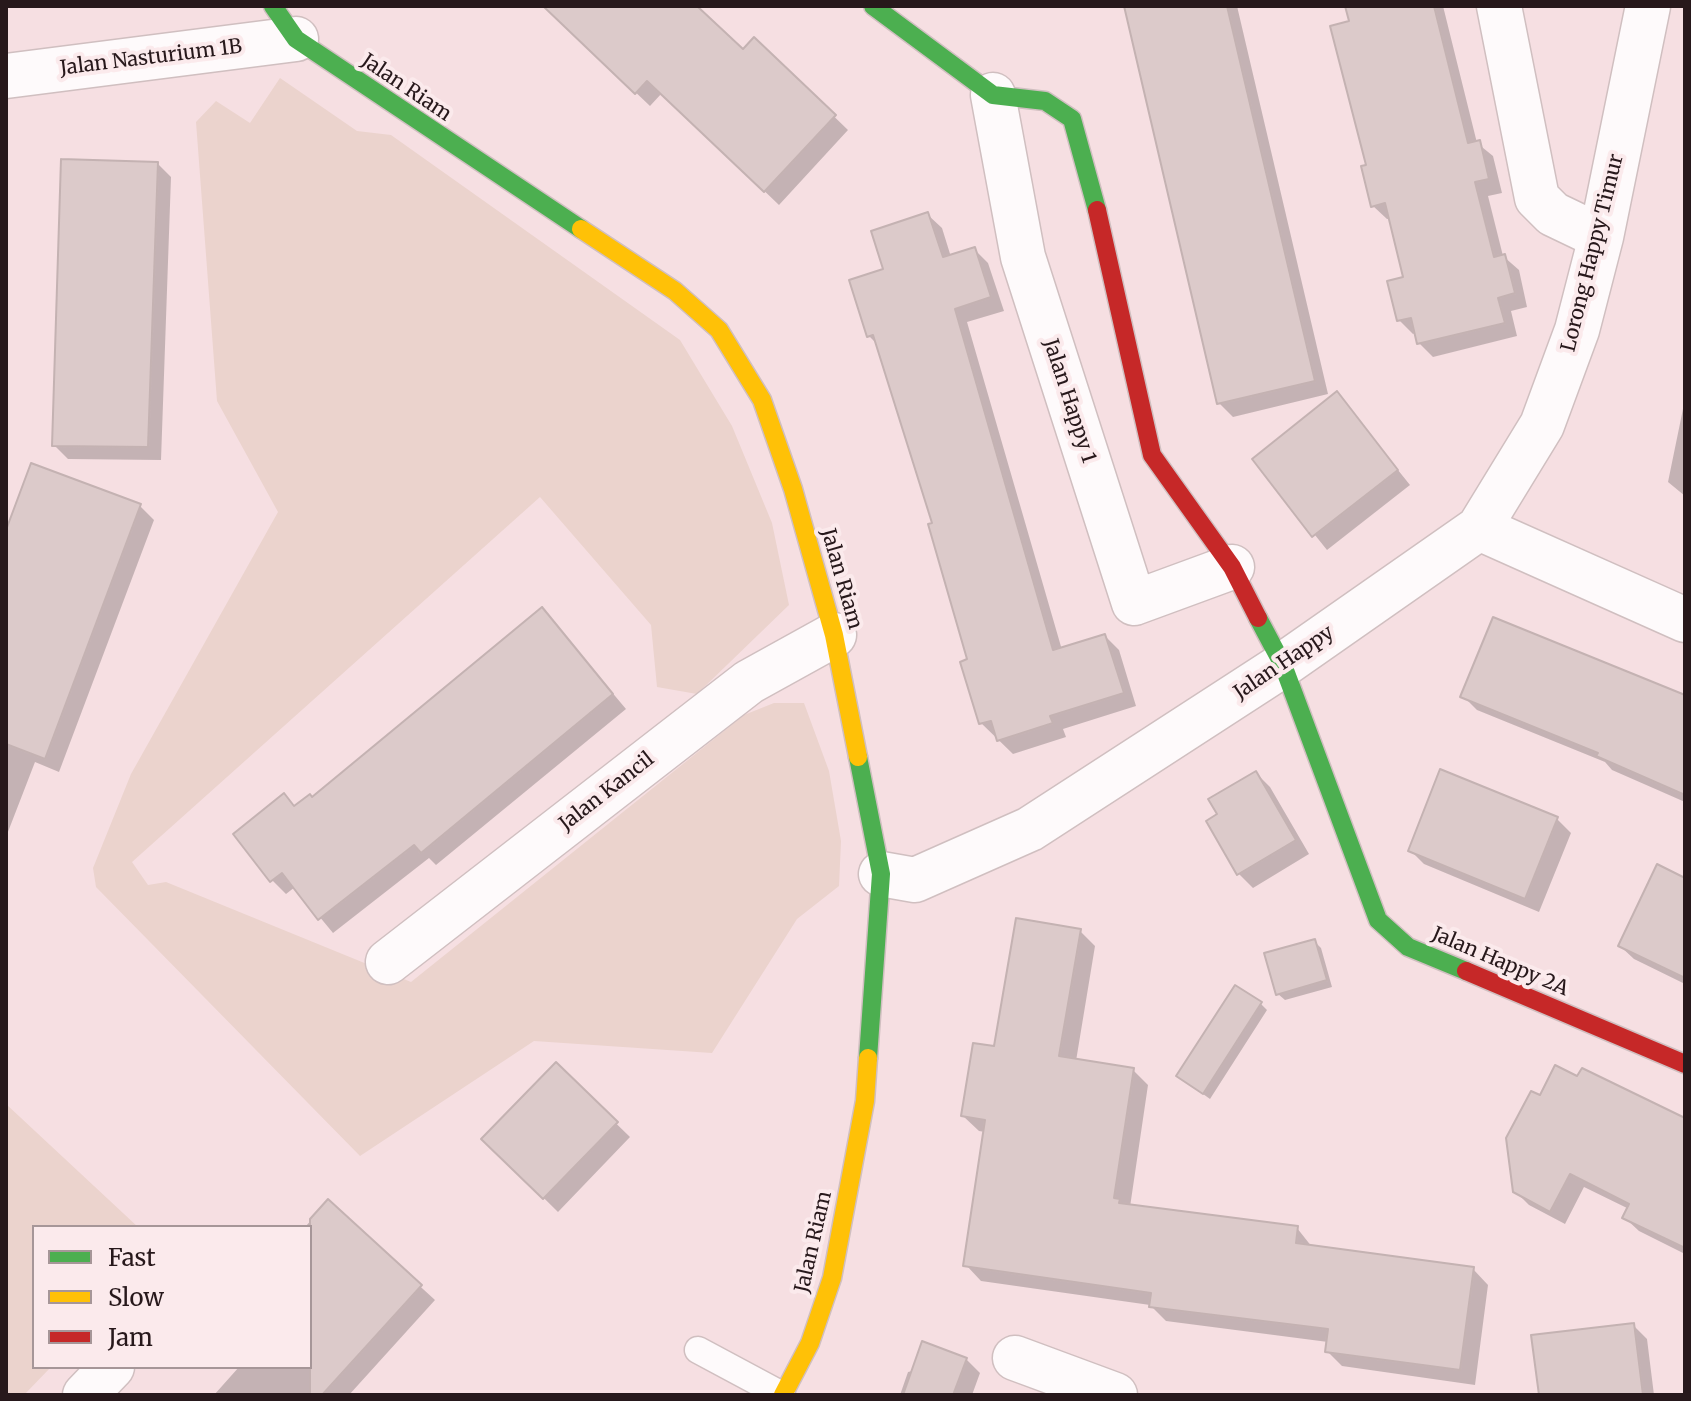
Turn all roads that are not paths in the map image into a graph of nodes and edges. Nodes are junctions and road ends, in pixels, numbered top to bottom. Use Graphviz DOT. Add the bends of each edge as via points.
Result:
graph roads {
  1 [pos="873,6"];
  2 [pos="1499,6"];
  3 [pos="1648,6"];
  4 [pos="284,22"];
  5 [pos="6,76"];
  6 [pos="984,88"];
  7 [pos="1601,237"];
  8 [pos="1479,528"];
  9 [pos="1232,567"];
  10 [pos="1685,620"];
  11 [pos="834,635"];
  12 [pos="1283,665"];
  13 [pos="881,874"];
  14 [pos="388,962"];
  15 [pos="1685,1064"];
  16 [pos="698,1350"];
  17 [pos="1015,1358"];
  18 [pos="110,1369"];
  19 [pos="85,1395"];
  20 [pos="783,1395"];
  21 [pos="1115,1395"];
  1 -- 6 [label="main road"];
  2 -- 7 [label="street" via="1537,198 1553,214"];
  3 -- 7 [label="street, Lorong Happy Timur"];
  4 -- 5 [label="street, Jalan Nasturium 1B"];
  4 -- 11 [label="main road, Jalan Riam" via="462,153 675,291 719,330 762,400"];
  6 -- 9 [label="main road" via="1045,101 1072,119 1087,164 1152,455"];
  6 -- 9 [label="street, Jalan Happy 1" via="1023,257 1134,603"];
  7 -- 8 [label="street, Lorong Happy Timur" via="1577,330 1542,425"];
  8 -- 10 [label="street"];
  8 -- 12 [label="street, Jalan Happy"];
  9 -- 12 [label="main road"];
  11 -- 13 [label="main road, Jalan Riam"];
  11 -- 14 [label="street, Jalan Kancil" via="749,682"];
  12 -- 13 [label="street, Jalan Happy" via="1030,829 915,880"];
  12 -- 15 [label="main road, Jalan Happy 2A" via="1378,920 1408,947"];
  13 -- 20 [label="main road, Jalan Riam" via="865,1101 835,1263 810,1343"];
  16 -- 20 [label="lane"];
  17 -- 21 [label="street"];
  18 -- 19 [label="street"];
}
